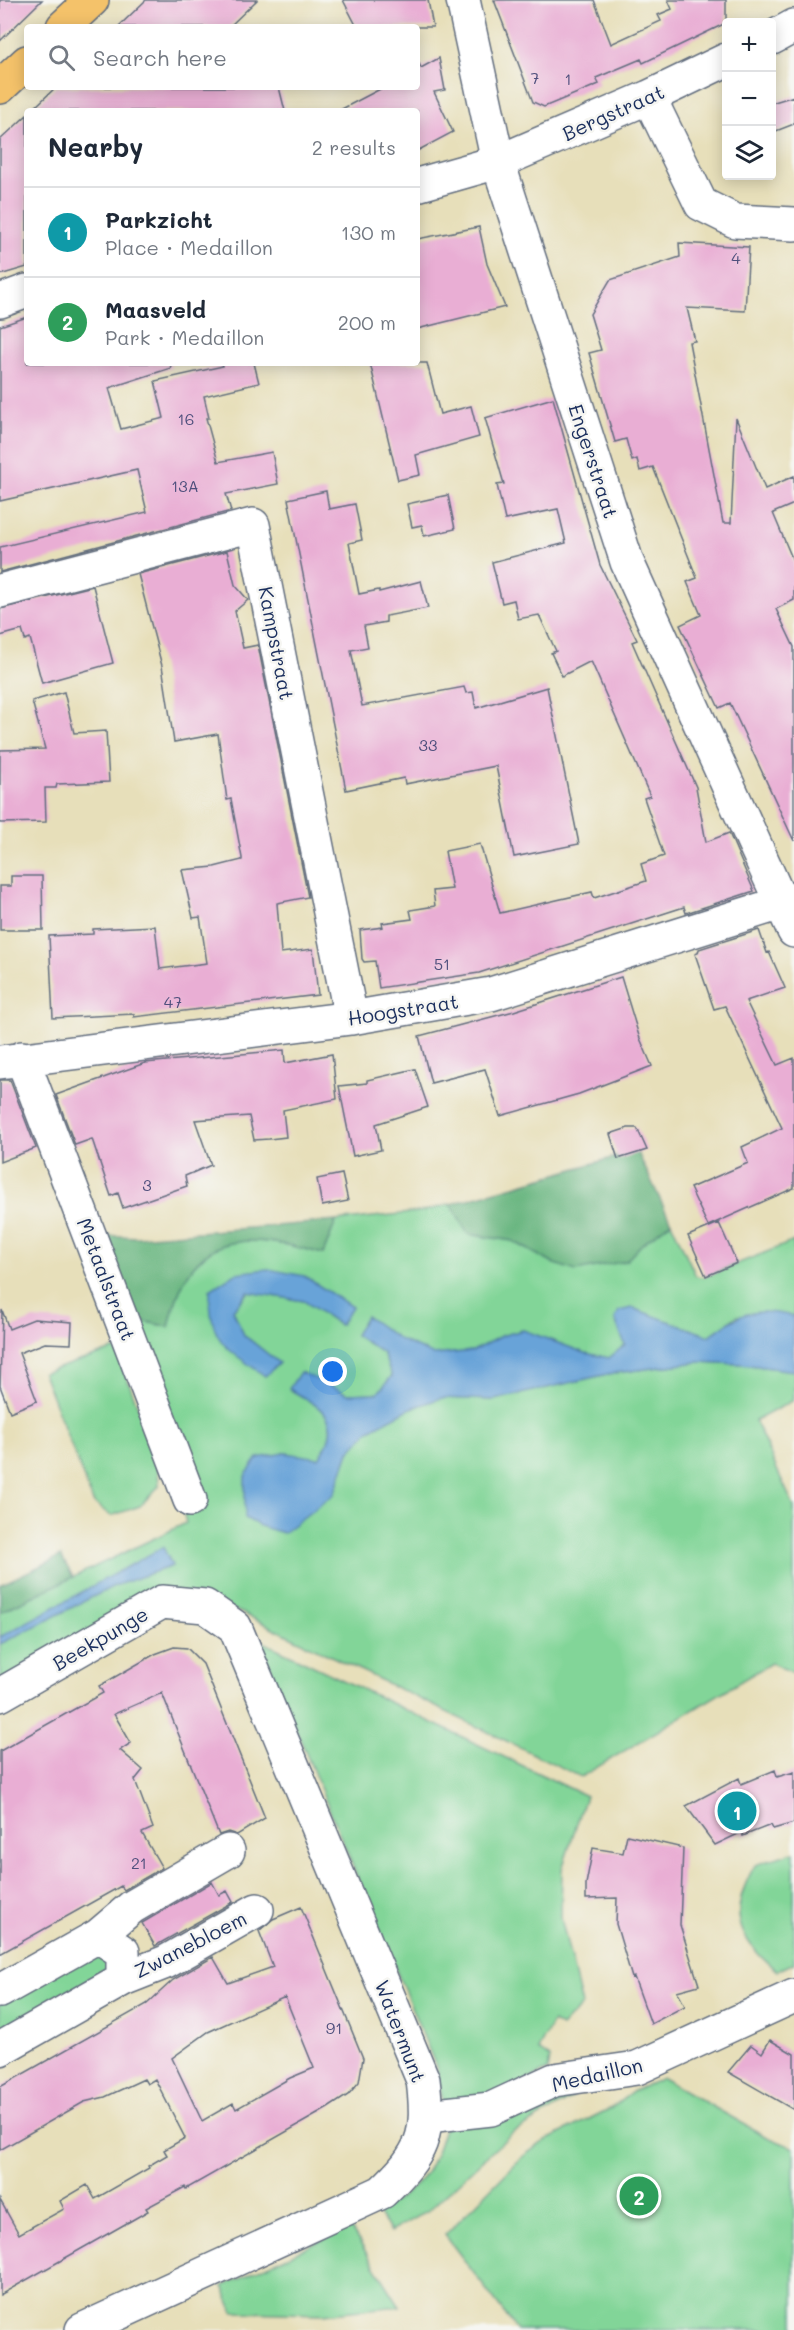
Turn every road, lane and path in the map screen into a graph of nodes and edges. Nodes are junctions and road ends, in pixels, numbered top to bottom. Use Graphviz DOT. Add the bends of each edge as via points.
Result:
graph roads {
  1 [pos="92,0"];
  2 [pos="463,0"];
  3 [pos="66,24"];
  4 [pos="794,26"];
  5 [pos="776,35"];
  6 [pos="722,62"];
  7 [pos="24,65"];
  8 [pos="0,87"];
  9 [pos="649,97"];
  10 [pos="498,162"];
  11 [pos="420,184"];
  12 [pos="794,224"];
  13 [pos="24,292"];
  14 [pos="0,301"];
  15 [pos="0,591"];
  16 [pos="790,910"];
  17 [pos="351,1018"];
  18 [pos="11,1060"];
  19 [pos="190,1500"];
  20 [pos="205,1606"];
  21 [pos="0,1695"];
  22 [pos="228,1851"];
  23 [pos="257,1910"];
  24 [pos="98,1936"];
  25 [pos="123,1979"];
  26 [pos="0,1991"];
  27 [pos="794,1996"];
  28 [pos="0,2049"];
  29 [pos="427,2116"];
  30 [pos="82,2330"];
  1 -- 3 [label="main road"];
  2 -- 10 [label="street, Engerstraat"];
  4 -- 5 [label="street"];
  6 -- 9 [label="street, Bergstraat"];
  7 -- 8 [label="main road"];
  9 -- 10 [label="street, Bergstraat"];
  9 -- 12 [label="street" via="701,204 735,221"];
  10 -- 11 [label="street, Bergstraat"];
  10 -- 16 [label="street, Engerstraat" via="627,562"];
  13 -- 14 [label="street"];
  15 -- 17 [label="street, Kampstraat" via="253,525"];
  16 -- 17 [label="street, Hoogstraat" via="491,994"];
  17 -- 18 [label="street, Hoogstraat"];
  18 -- 19 [label="street, Metaalstraat"];
  20 -- 21 [label="street, Beekpunge" via="162,1602"];
  20 -- 29 [label="street, Watermunt" via="235,1627 423,2080"];
  22 -- 24 [label="street" via="132,1907"];
  23 -- 25 [label="street, Zwanebloem" via="166,1962"];
  24 -- 25 [label="street, Zwanebloem" via="123,1952"];
  24 -- 26 [label="street"];
  25 -- 28 [label="street, Zwanebloem"];
  27 -- 29 [label="street, Medaillon" via="637,2068 554,2080 491,2109"];
  29 -- 30 [label="street, Watermunt" via="419,2147 404,2171 382,2192"];
}
